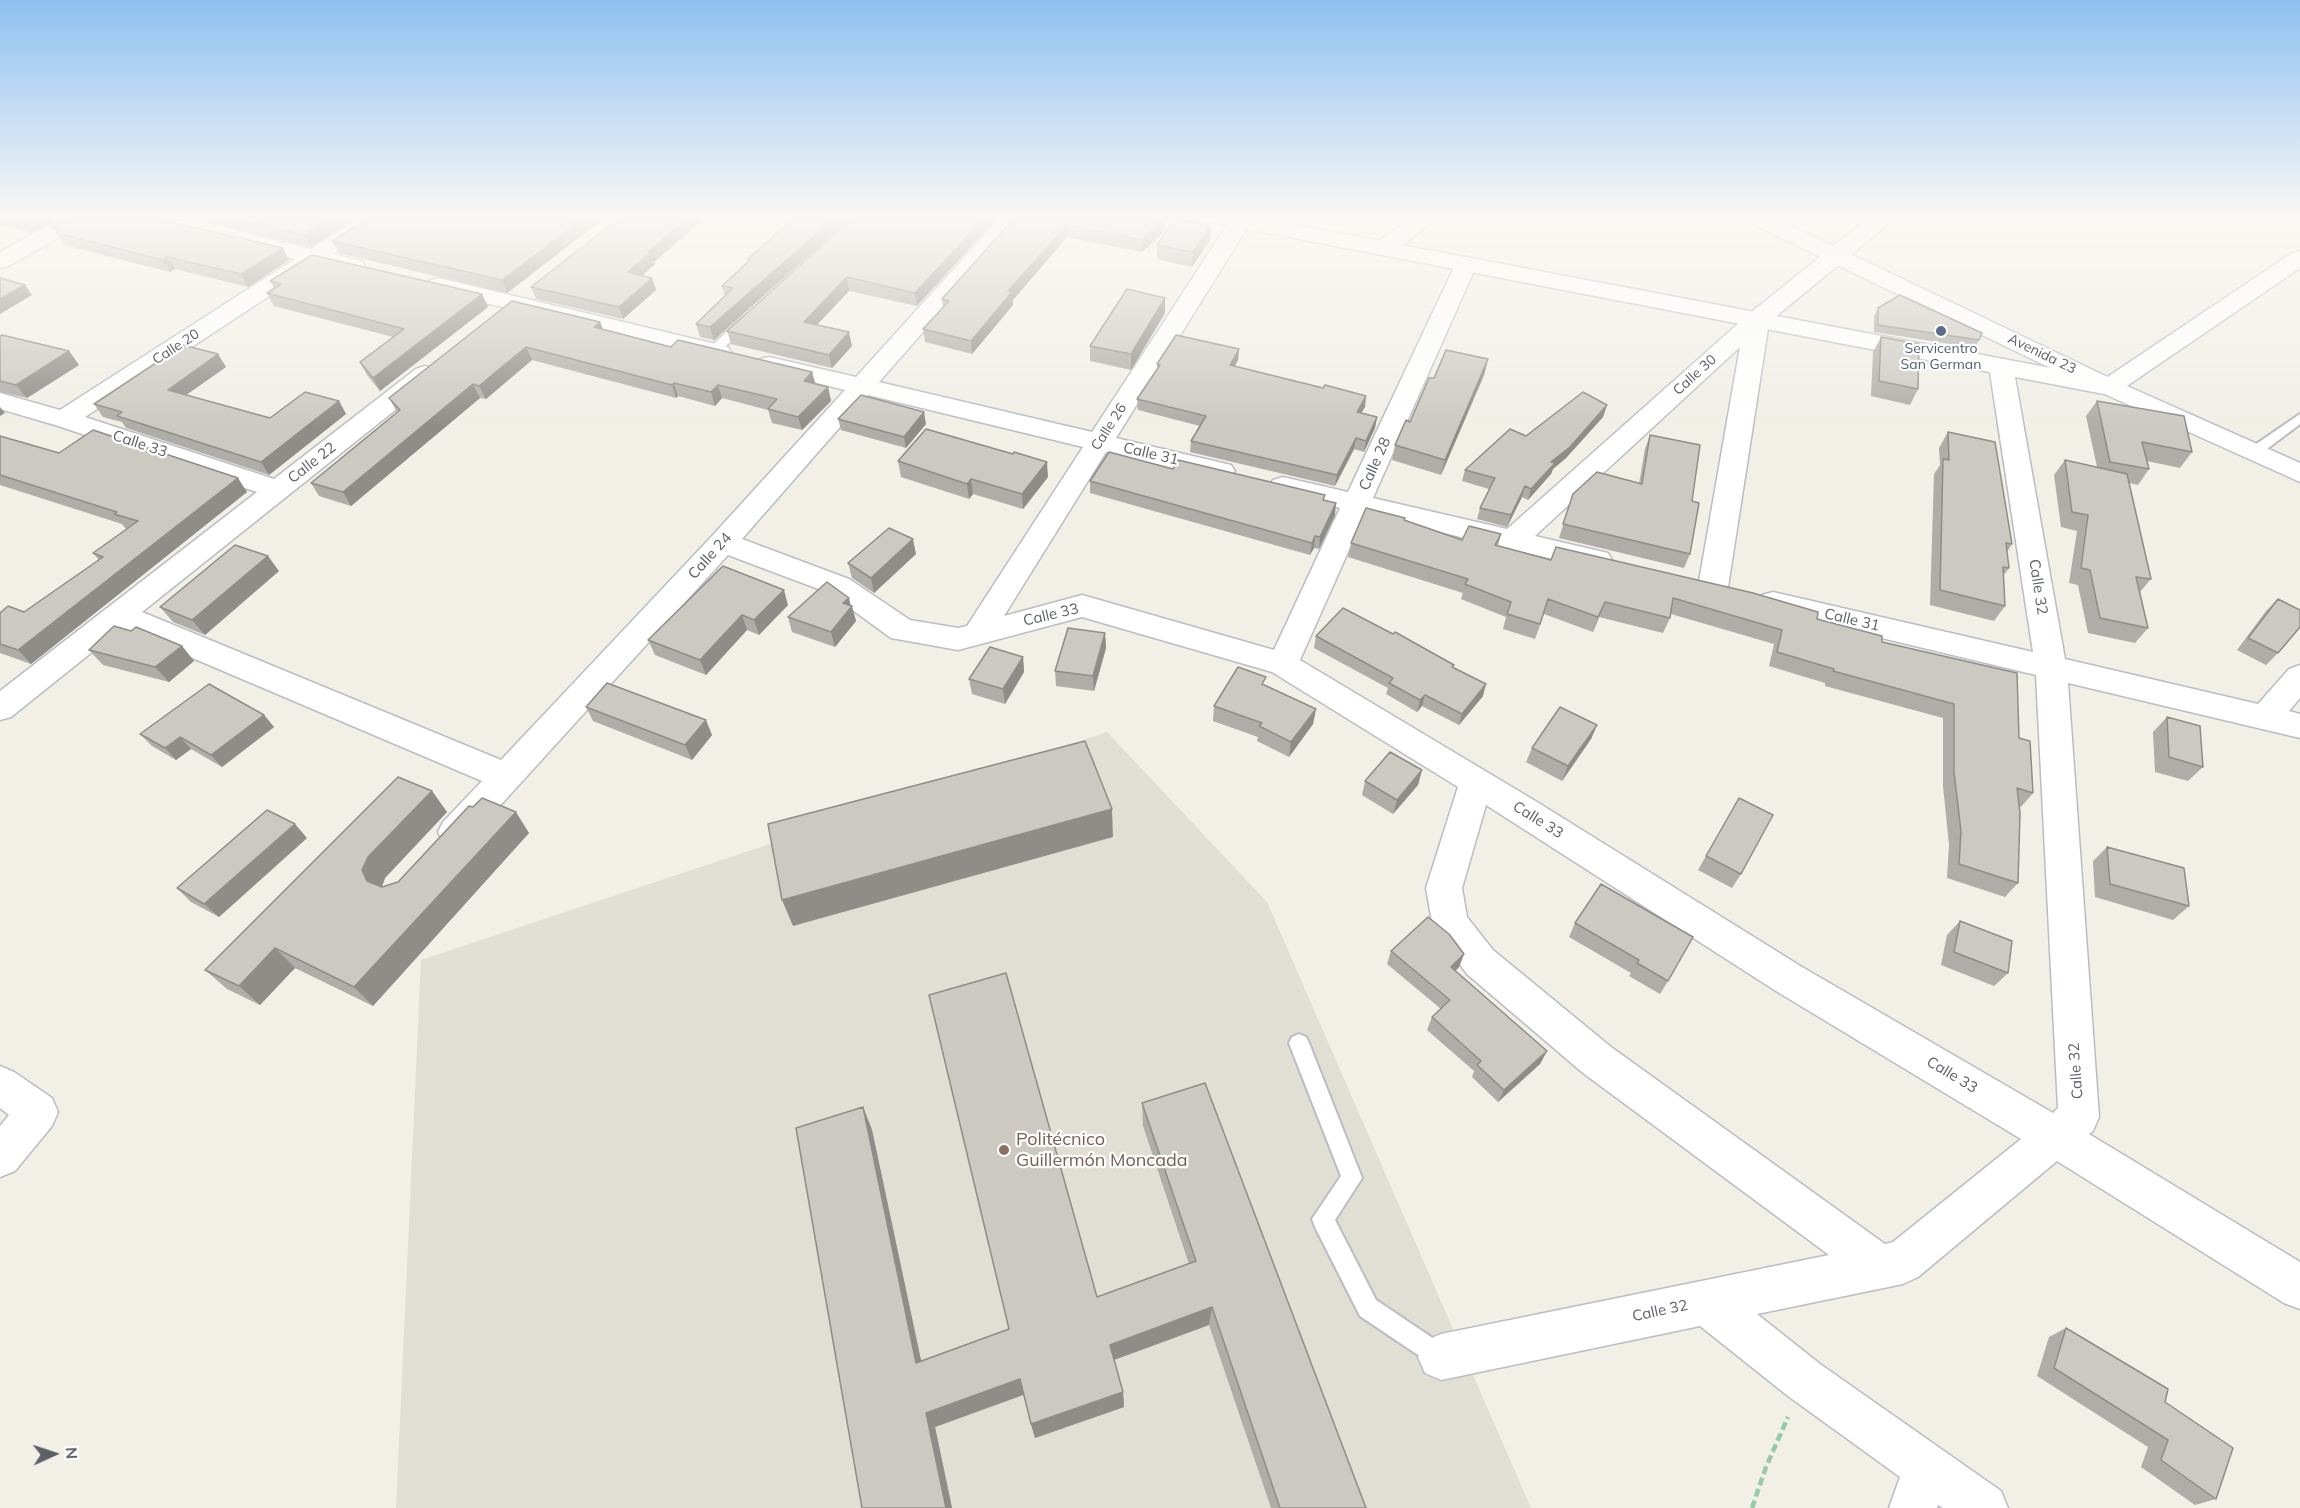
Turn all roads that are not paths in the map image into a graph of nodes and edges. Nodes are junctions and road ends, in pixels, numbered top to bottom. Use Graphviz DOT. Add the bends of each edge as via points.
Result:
graph roads {
  1 [pos="270,286"];
  2 [pos="443,286"];
  3 [pos="535,286"];
  4 [pos="951,286"];
  5 [pos="1189,286"];
  6 [pos="1456,286"];
  7 [pos="1584,286"];
  8 [pos="1798,286"];
  9 [pos="1903,286"];
  10 [pos="2258,286"];
  11 [pos="515,303"];
  12 [pos="757,311"];
  13 [pos="1756,319"];
  14 [pos="488,324"];
  15 [pos="713,351"];
  16 [pos="442,360"];
  17 [pos="2001,366"];
  18 [pos="863,386"];
  19 [pos="2109,387"];
  20 [pos="0,401"];
  21 [pos="2300,418"];
  22 [pos="64,419"];
  23 [pos="1099,442"];
  24 [pos="2254,452"];
  25 [pos="2300,473"];
  26 [pos="279,490"];
  27 [pos="1357,503"];
  28 [pos="1513,540"];
  29 [pos="723,542"];
  30 [pos="1624,566"];
  31 [pos="120,615"];
  32 [pos="977,634"];
  33 [pos="1283,664"];
  34 [pos="2051,667"];
  35 [pos="2300,677"];
  36 [pos="5,699"];
  37 [pos="2265,718"];
  38 [pos="2300,726"];
  39 [pos="507,777"];
  40 [pos="1476,782"];
  41 [pos="433,855"];
  42 [pos="1299,1043"];
  43 [pos="0,1085"];
  44 [pos="2054,1136"];
  45 [pos="0,1157"];
  46 [pos="1879,1266"];
  47 [pos="2300,1287"];
  48 [pos="1706,1302"];
  49 [pos="1441,1357"];
  50 [pos="1920,1488"];
  51 [pos="1984,1508"];
  1 -- 22 [label="street, Calle 20"];
  2 -- 11 [label="street, Calle 31"];
  3 -- 11 [label="street"];
  4 -- 18 [label="street, Calle 24"];
  5 -- 23 [label="street, Calle 26"];
  6 -- 27 [label="street, Calle 28"];
  7 -- 13 [label="street"];
  8 -- 13 [label="street, Calle 30"];
  9 -- 19 [label="street, Avenida 23"];
  10 -- 19 [label="street"];
  11 -- 14 [label="street"];
  11 -- 15 [label="street, Calle 31"];
  12 -- 15 [label="lane"];
  13 -- 17 [label="street"];
  13 -- 28 [label="street, Calle 30"];
  13 -- 34 [label="street, Calle 31" via="1722,590"];
  15 -- 18 [label="street, Calle 31"];
  16 -- 26 [label="street, Calle 22"];
  17 -- 19 [label="street"];
  17 -- 34 [label="street, Calle 32"];
  18 -- 23 [label="street, Calle 31"];
  18 -- 29 [label="street, Calle 24"];
  19 -- 24 [label="street, Avenida 23"];
  20 -- 22 [label="street, Calle 33"];
  21 -- 24 [label="lane"];
  22 -- 26 [label="street, Calle 33"];
  23 -- 27 [label="street, Calle 31"];
  23 -- 32 [label="street, Calle 26"];
  24 -- 25 [label="street, Avenida 23"];
  26 -- 31 [label="street, Calle 22"];
  27 -- 28 [label="street, Calle 31"];
  27 -- 33 [label="street, Calle 28"];
  28 -- 30 [label="street, Calle 31"];
  29 -- 32 [label="street, Calle 33" via="839,586 902,630 957,639"];
  29 -- 39 [label="street, Calle 24"];
  31 -- 36 [label="street, Calle 22"];
  31 -- 39 [label="street"];
  32 -- 33 [label="street, Calle 33" via="1082,606"];
  33 -- 40 [label="street, Calle 33"];
  34 -- 37 [label="street, Calle 31"];
  34 -- 44 [label="street, Calle 32" via="2079,1118"];
  35 -- 37 [label="street"];
  37 -- 38 [label="street, Calle 31"];
  39 -- 41 [label="street, Calle 24"];
  40 -- 44 [label="street, Calle 33" via="1789,979"];
  40 -- 46 [label="street" via="1444,888 1450,922 1480,962 1597,1060"];
  42 -- 49 [label="lane" via="1352,1178 1323,1219 1368,1308"];
  43 -- 45 [label="street" via="38,1112"];
  44 -- 46 [label="street, Calle 32" via="1903,1262"];
  44 -- 47 [label="street, Calle 33"];
  46 -- 48 [label="street, Calle 32"];
  48 -- 49 [label="street, Calle 32"];
  48 -- 50 [label="street" via="1804,1380"];
  50 -- 51 [label="street"];
}
